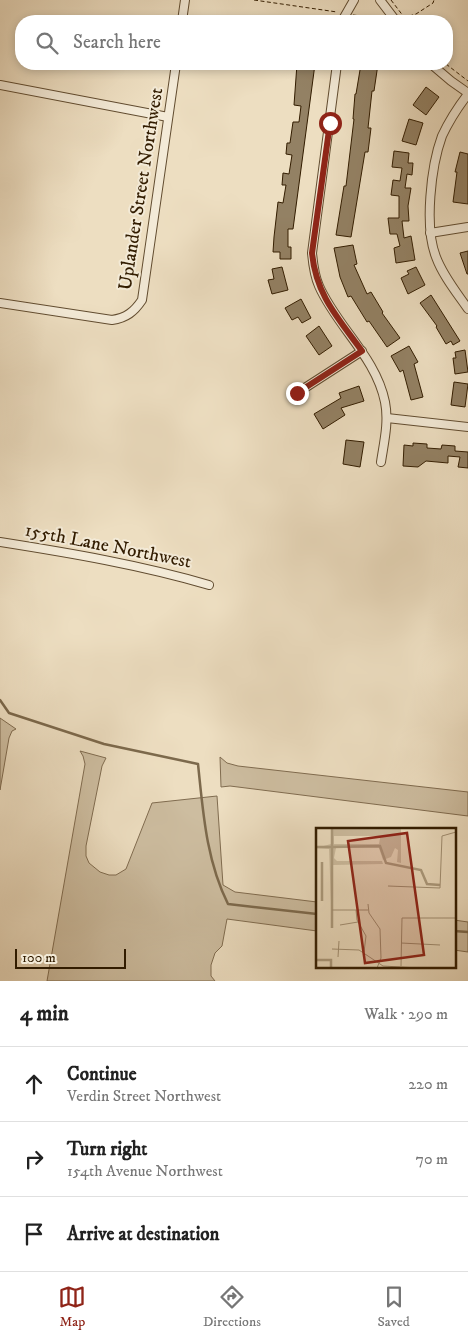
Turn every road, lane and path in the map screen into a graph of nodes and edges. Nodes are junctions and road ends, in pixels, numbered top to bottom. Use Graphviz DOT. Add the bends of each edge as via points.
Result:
graph roads {
  1 [pos="185,0"];
  2 [pos="354,0"];
  3 [pos="380,0"];
  4 [pos="391,0"];
  5 [pos="183,15"];
  6 [pos="345,15"];
  7 [pos="391,15"];
  8 [pos="402,15"];
  9 [pos="453,69"];
  10 [pos="175,70"];
  11 [pos="336,70"];
  12 [pos="438,70"];
  13 [pos="468,81"];
  14 [pos="0,85"];
  15 [pos="468,93"];
  16 [pos="168,117"];
  17 [pos="468,228"];
  18 [pos="430,233"];
  19 [pos="0,303"];
  20 [pos="468,309"];
  21 [pos="362,351"];
  22 [pos="297,393"];
  23 [pos="387,418"];
  24 [pos="468,427"];
  25 [pos="381,462"];
  26 [pos="0,542"];
  27 [pos="209,585"];
  1 -- 5 [label="street"];
  2 -- 6 [label="street"];
  3 -- 7 [label="street"];
  4 -- 8 [label="path"];
  9 -- 13 [label="path"];
  10 -- 16 [label="street, Uplander Street Northwest"];
  11 -- 21 [label="street" via="312,253 318,285"];
  12 -- 15 [label="street"];
  14 -- 16 [label="street"];
  15 -- 18 [label="street" via="448,124 439,146 429,216"];
  16 -- 19 [label="street, Uplander Street Northwest" via="142,300 137,308 129,315 112,320"];
  17 -- 18 [label="street"];
  18 -- 20 [label="street" via="442,270"];
  21 -- 22 [label="street"];
  21 -- 23 [label="street" via="382,388"];
  23 -- 24 [label="street"];
  23 -- 25 [label="street"];
  26 -- 27 [label="street, 155th Lane Northwest" via="96,558"];
}
